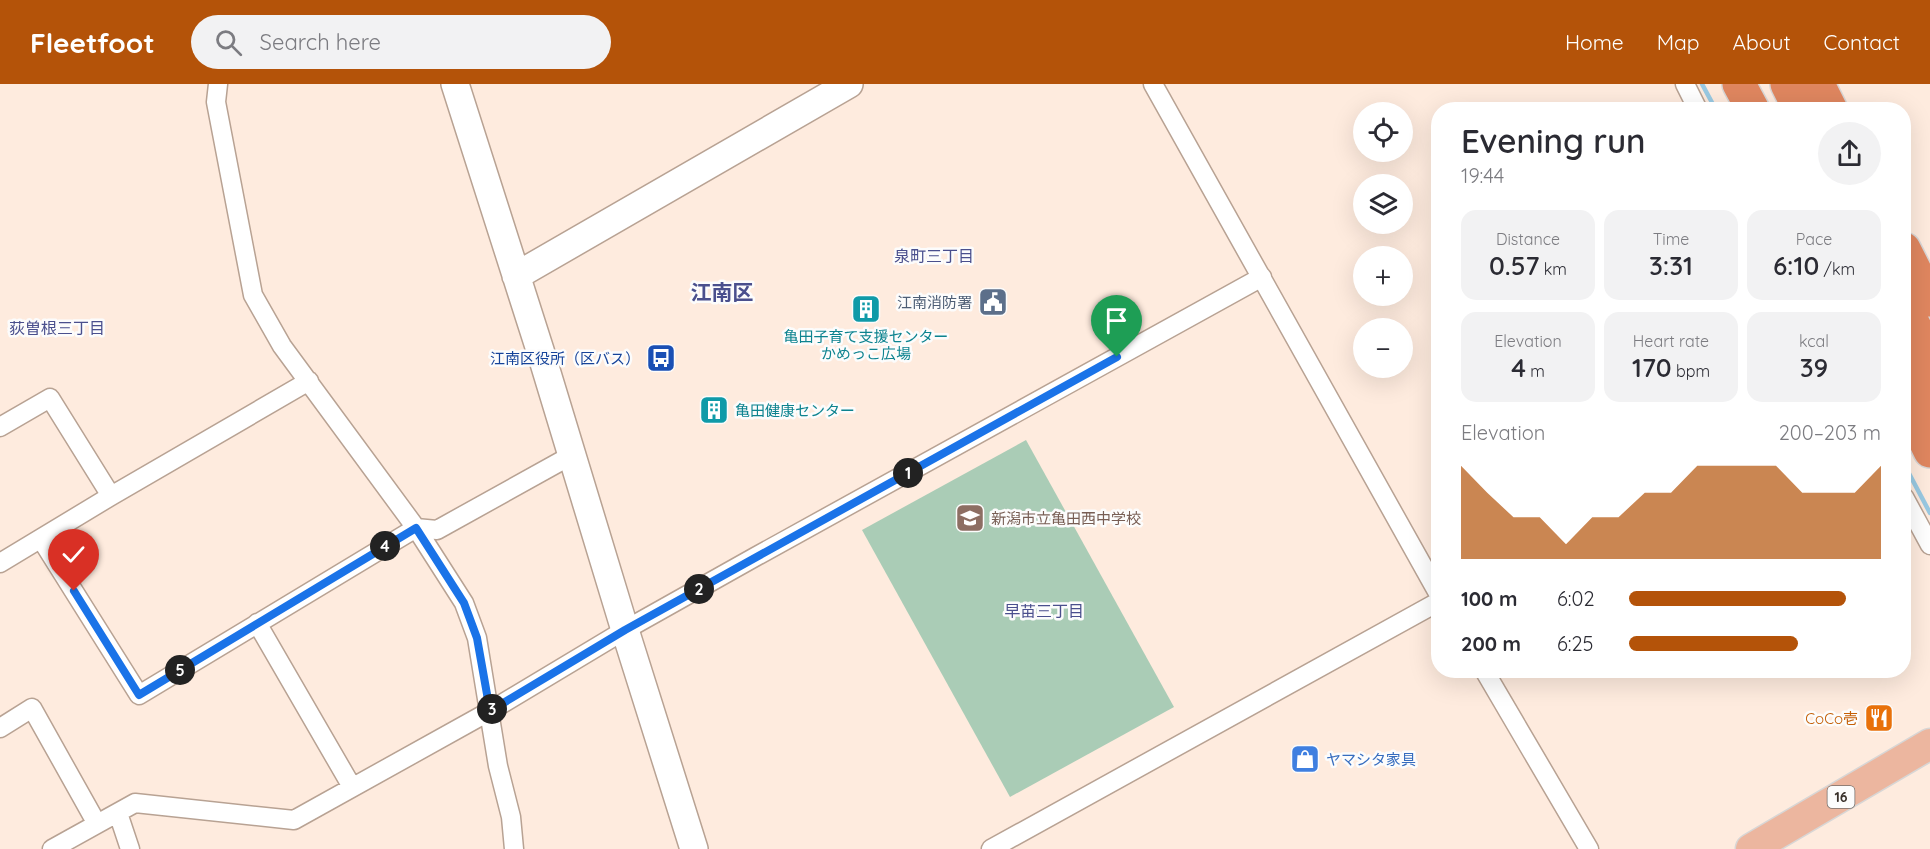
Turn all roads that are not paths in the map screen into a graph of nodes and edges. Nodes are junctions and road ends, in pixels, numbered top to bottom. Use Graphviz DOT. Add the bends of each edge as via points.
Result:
graph roads {
  1 [pos="218,84"];
  2 [pos="455,84"];
  3 [pos="849,84"];
  4 [pos="1153,84"];
  5 [pos="1685,84"];
  6 [pos="1739,84"];
  7 [pos="1759,84"];
  8 [pos="1787,84"];
  9 [pos="1818,84"];
  10 [pos="1694,102"];
  11 [pos="1749,102"];
  12 [pos="1769,102"];
  13 [pos="1796,102"];
  14 [pos="1827,102"];
  15 [pos="1911,263"];
  16 [pos="516,276"];
  17 [pos="1262,277"];
  18 [pos="1930,300"];
  19 [pos="1913,371"];
  20 [pos="309,381"];
  21 [pos="1930,406"];
  22 [pos="0,427"];
  23 [pos="1930,451"];
  24 [pos="572,455"];
  25 [pos="111,496"];
  26 [pos="1911,510"];
  27 [pos="416,528"];
  28 [pos="41,539"];
  29 [pos="1930,545"];
  30 [pos="0,563"];
  31 [pos="1431,580"];
  32 [pos="1431,606"];
  33 [pos="257,623"];
  34 [pos="625,630"];
  35 [pos="1489,678"];
  36 [pos="490,711"];
  37 [pos="0,728"];
  38 [pos="1930,744"];
  39 [pos="352,787"];
  40 [pos="118,813"];
  41 [pos="97,824"];
  42 [pos="52,849"];
  43 [pos="130,849"];
  44 [pos="514,849"];
  45 [pos="694,849"];
  46 [pos="992,849"];
  47 [pos="1589,849"];
  48 [pos="1751,849"];
  1 -- 20 [label="street" via="216,102 253,295 282,346"];
  2 -- 16 [label="street"];
  3 -- 16 [label="street"];
  4 -- 17 [label="street"];
  5 -- 10 [label="street"];
  6 -- 11 [label="highway"];
  7 -- 12 [label="highway"];
  8 -- 13 [label="highway"];
  9 -- 14 [label="highway"];
  15 -- 18 [label="highway"];
  16 -- 24 [label="street"];
  17 -- 31 [label="street"];
  17 -- 34 [label="street"];
  19 -- 21 [label="highway"];
  19 -- 23 [label="highway"];
  20 -- 25 [label="street"];
  20 -- 27 [label="street"];
  22 -- 25 [label="street" via="50,398"];
  24 -- 27 [label="street" via="437,530"];
  24 -- 34 [label="street"];
  25 -- 28 [label="street"];
  26 -- 29 [label="street"];
  27 -- 33 [label="street"];
  27 -- 36 [label="street" via="464,603 477,638"];
  28 -- 30 [label="street"];
  28 -- 33 [label="street" via="139,695"];
  32 -- 46 [label="street"];
  33 -- 39 [label="street"];
  34 -- 36 [label="street"];
  34 -- 45 [label="street"];
  35 -- 47 [label="street"];
  36 -- 39 [label="street"];
  36 -- 44 [label="street"];
  37 -- 41 [label="street" via="32,708"];
  38 -- 48 [label="main road, 16"];
  39 -- 40 [label="street" via="294,820 135,803"];
  40 -- 41 [label="street"];
  40 -- 43 [label="street"];
  41 -- 42 [label="street"];
}
